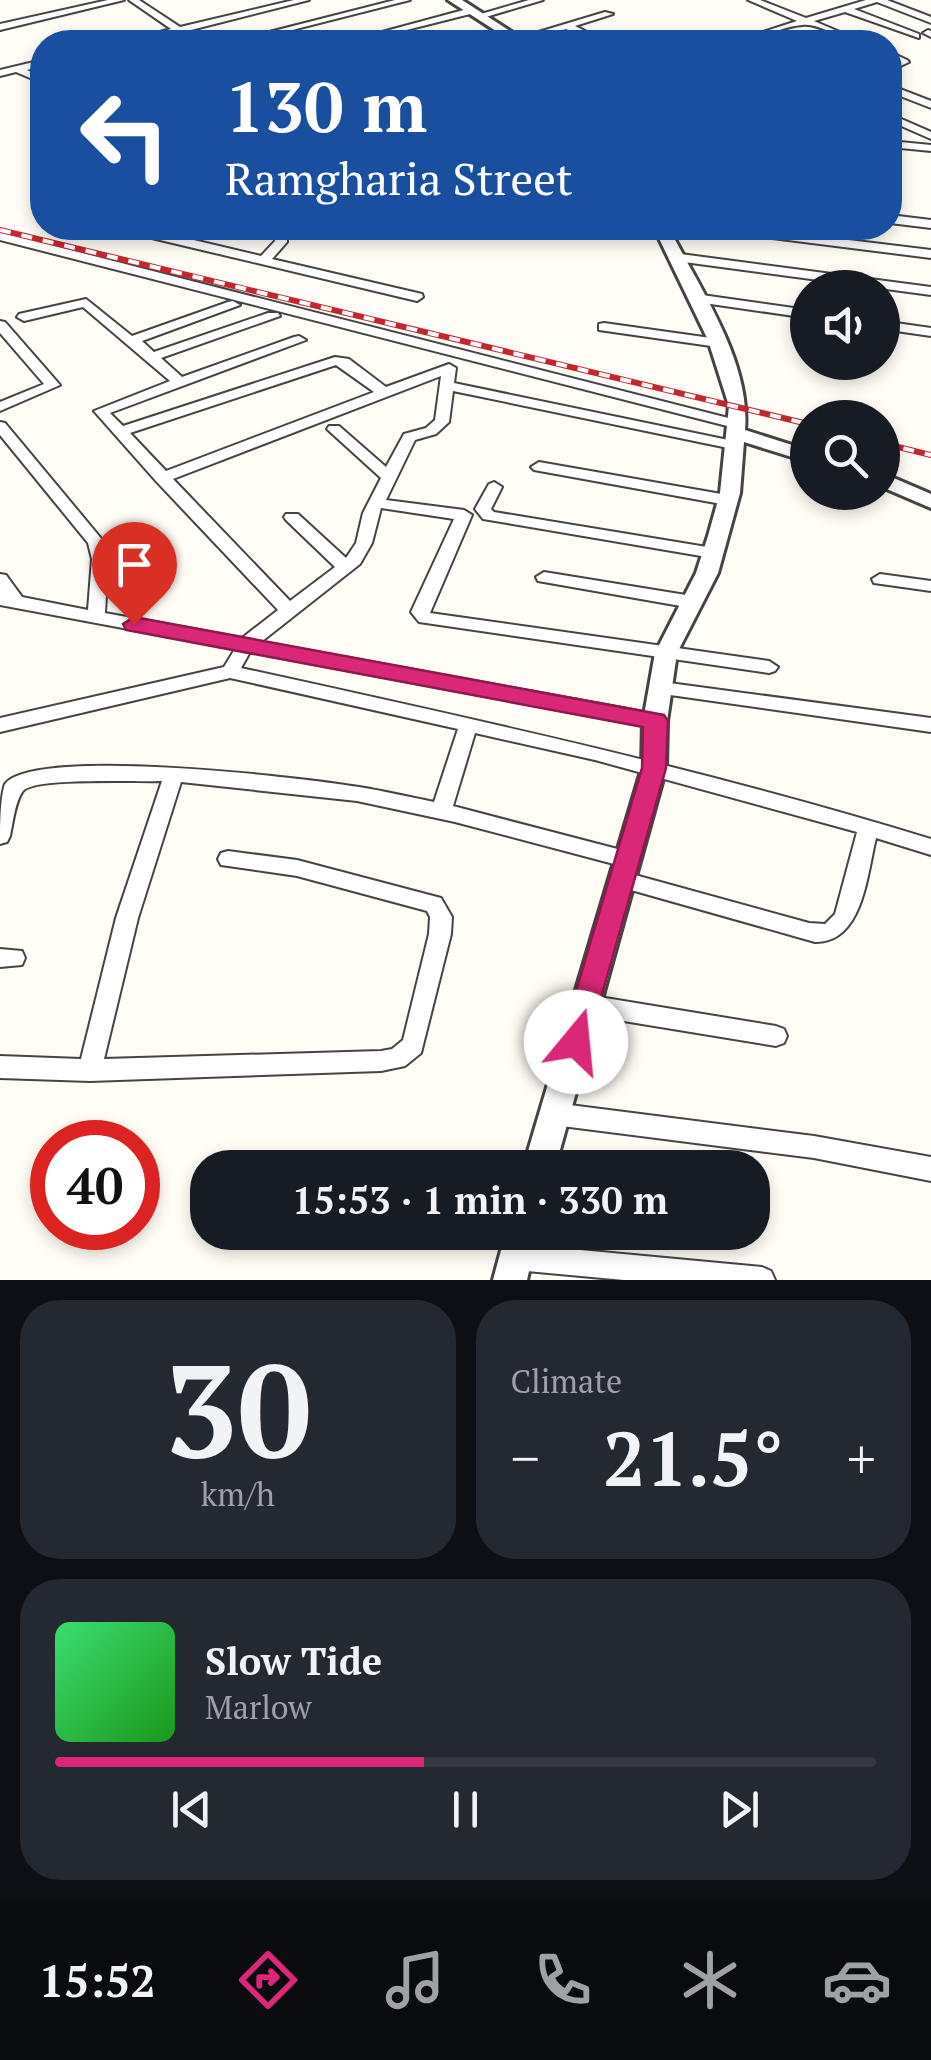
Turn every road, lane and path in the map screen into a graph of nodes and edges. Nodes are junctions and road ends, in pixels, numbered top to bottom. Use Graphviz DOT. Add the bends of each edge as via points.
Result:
graph roads {
  1 [pos="120,0"];
  2 [pos="133,0"];
  3 [pos="305,0"];
  4 [pos="406,0"];
  5 [pos="454,0"];
  6 [pos="539,0"];
  7 [pos="752,0"];
  8 [pos="877,0"];
  9 [pos="845,9"];
  10 [pos="475,14"];
  11 [pos="608,14"];
  12 [pos="931,20"];
  13 [pos="806,21"];
  14 [pos="212,23"];
  15 [pos="567,26"];
  16 [pos="0,28"];
  17 [pos="178,30"];
  18 [pos="184,30"];
  19 [pos="222,30"];
  20 [pos="286,30"];
  21 [pos="404,30"];
  22 [pos="501,30"];
  23 [pos="554,30"];
  24 [pos="576,30"];
  25 [pos="777,30"];
  26 [pos="828,30"];
  27 [pos="900,30"];
  28 [pos="902,31"];
  29 [pos="930,33"];
  30 [pos="916,36"];
  31 [pos="902,40"];
  32 [pos="30,66"];
  33 [pos="17,69"];
  34 [pos="0,73"];
  35 [pos="30,75"];
  36 [pos="902,93"];
  37 [pos="931,105"];
  38 [pos="902,122"];
  39 [pos="931,136"];
  40 [pos="902,145"];
  41 [pos="931,148"];
  42 [pos="902,220"];
  43 [pos="931,224"];
  44 [pos="0,236"];
  45 [pos="178,240"];
  46 [pos="281,240"];
  47 [pos="666,240"];
  48 [pos="820,240"];
  49 [pos="931,254"];
  50 [pos="673,257"];
  51 [pos="264,260"];
  52 [pos="931,291"];
  53 [pos="416,297"];
  54 [pos="695,298"];
  55 [pos="233,306"];
  56 [pos="790,311"];
  57 [pos="273,316"];
  58 [pos="24,317"];
  59 [pos="0,325"];
  60 [pos="604,327"];
  61 [pos="900,328"];
  62 [pos="931,332"];
  63 [pos="133,340"];
  64 [pos="299,340"];
  65 [pos="718,342"];
  66 [pos="152,357"];
  67 [pos="452,360"];
  68 [pos="178,382"];
  69 [pos="447,386"];
  70 [pos="384,392"];
  71 [pos="0,407"];
  72 [pos="0,426"];
  73 [pos="334,429"];
  74 [pos="119,432"];
  75 [pos="734,434"];
  76 [pos="790,451"];
  77 [pos="539,468"];
  78 [pos="161,478"];
  79 [pos="389,478"];
  80 [pos="494,487"];
  81 [pos="900,487"];
  82 [pos="728,500"];
  83 [pos="931,502"];
  84 [pos="376,503"];
  85 [pos="292,517"];
  86 [pos="713,553"];
  87 [pos="346,568"];
  88 [pos="544,576"];
  89 [pos="0,579"];
  90 [pos="880,579"];
  91 [pos="931,586"];
  92 [pos="8,601"];
  93 [pos="692,602"];
  94 [pos="288,610"];
  95 [pos="96,618"];
  96 [pos="246,644"];
  97 [pos="666,653"];
  98 [pos="769,667"];
  99 [pos="230,672"];
  100 [pos="662,688"];
  101 [pos="656,721"];
  102 [pos="0,725"];
  103 [pos="931,725"];
  104 [pos="468,726"];
  105 [pos="654,768"];
  106 [pos="174,774"];
  107 [pos="441,811"];
  108 [pos="868,829"];
  109 [pos="0,836"];
  110 [pos="931,847"];
  111 [pos="228,859"];
  112 [pos="626,870"];
  113 [pos="587,1005"];
  114 [pos="776,1036"];
  115 [pos="0,1067"];
  116 [pos="90,1070"];
  117 [pos="554,1114"];
  118 [pos="544,1150"];
  119 [pos="931,1169"];
  120 [pos="516,1256"];
  121 [pos="762,1280"];
  1 -- 16 [label="street"];
  2 -- 17 [label="street"];
  3 -- 14 [label="street"];
  4 -- 20 [label="street"];
  5 -- 10 [label="street"];
  6 -- 10 [label="street"];
  7 -- 13 [label="street"];
  8 -- 9 [label="street"];
  8 -- 12 [label="street"];
  9 -- 13 [label="street"];
  9 -- 27 [label="street"];
  10 -- 21 [label="street"];
  10 -- 22 [label="street"];
  11 -- 15 [label="street"];
  13 -- 25 [label="street"];
  13 -- 26 [label="street"];
  14 -- 18 [label="street"];
  14 -- 19 [label="street"];
  15 -- 23 [label="street"];
  15 -- 24 [label="street"];
  28 -- 30 [label="street"];
  29 -- 30 [label="street"];
  30 -- 31 [label="street"];
  32 -- 33 [label="street"];
  33 -- 34 [label="street"];
  33 -- 35 [label="street"];
  36 -- 37 [label="street"];
  38 -- 39 [label="street"];
  40 -- 41 [label="street"];
  42 -- 43 [label="street"];
  44 -- 67 [label="street"];
  45 -- 51 [label="street"];
  46 -- 51 [label="street"];
  47 -- 50 [label="street"];
  48 -- 49 [label="street"];
  50 -- 52 [label="street"];
  50 -- 54 [label="street"];
  51 -- 53 [label="street"];
  54 -- 56 [label="street"];
  54 -- 65 [label="street"];
  55 -- 63 [label="street"];
  57 -- 66 [label="street"];
  58 -- 63 [label="street" via="86,303"];
  59 -- 71 [label="street" via="54,385"];
  60 -- 65 [label="street"];
  61 -- 62 [label="street"];
  63 -- 66 [label="street"];
  64 -- 68 [label="street"];
  65 -- 75 [label="street" via="738,406"];
  66 -- 68 [label="street"];
  67 -- 69 [label="street"];
  67 -- 70 [label="street"];
  67 -- 75 [label="street"];
  68 -- 74 [label="street" via="102,409"];
  69 -- 75 [label="street"];
  69 -- 79 [label="street" via="442,422 410,437"];
  70 -- 74 [label="street" via="334,361"];
  70 -- 78 [label="street"];
  72 -- 95 [label="street" via="96,542"];
  73 -- 79 [label="street"];
  74 -- 78 [label="street"];
  75 -- 76 [label="street"];
  75 -- 82 [label="street"];
  77 -- 82 [label="street"];
  78 -- 94 [label="street"];
  79 -- 84 [label="street"];
  80 -- 86 [label="street" via="484,509 489,516"];
  81 -- 83 [label="street"];
  82 -- 86 [label="street"];
  84 -- 87 [label="street" via="360,551"];
  84 -- 97 [label="street" via="464,515 420,612 425,618"];
  85 -- 87 [label="street"];
  86 -- 93 [label="street"];
  87 -- 94 [label="street"];
  88 -- 93 [label="street"];
  89 -- 92 [label="street"];
  90 -- 91 [label="street"];
  92 -- 95 [label="street"];
  93 -- 97 [label="street"];
  94 -- 96 [label="street"];
  95 -- 96 [label="street"];
  96 -- 99 [label="street"];
  96 -- 101 [label="street"];
  97 -- 98 [label="street"];
  97 -- 100 [label="street"];
  99 -- 102 [label="street"];
  99 -- 104 [label="street"];
  100 -- 101 [label="street"];
  100 -- 103 [label="street"];
  101 -- 105 [label="street"];
  104 -- 105 [label="street"];
  104 -- 107 [label="street"];
  105 -- 108 [label="street"];
  105 -- 112 [label="street"];
  106 -- 107 [label="street" via="357,794"];
  106 -- 109 [label="street" via="24,778 12,789"];
  106 -- 116 [label="street" via="127,918"];
  107 -- 112 [label="street"];
  108 -- 110 [label="street"];
  108 -- 112 [label="street" via="845,916 829,934"];
  111 -- 116 [label="street" via="297,868 434,904 440,934 413,1046 381,1061"];
  112 -- 113 [label="street"];
  113 -- 114 [label="street"];
  113 -- 117 [label="street"];
  115 -- 116 [label="street"];
  117 -- 118 [label="street"];
  117 -- 119 [label="street"];
  120 -- 121 [label="street"];
}
